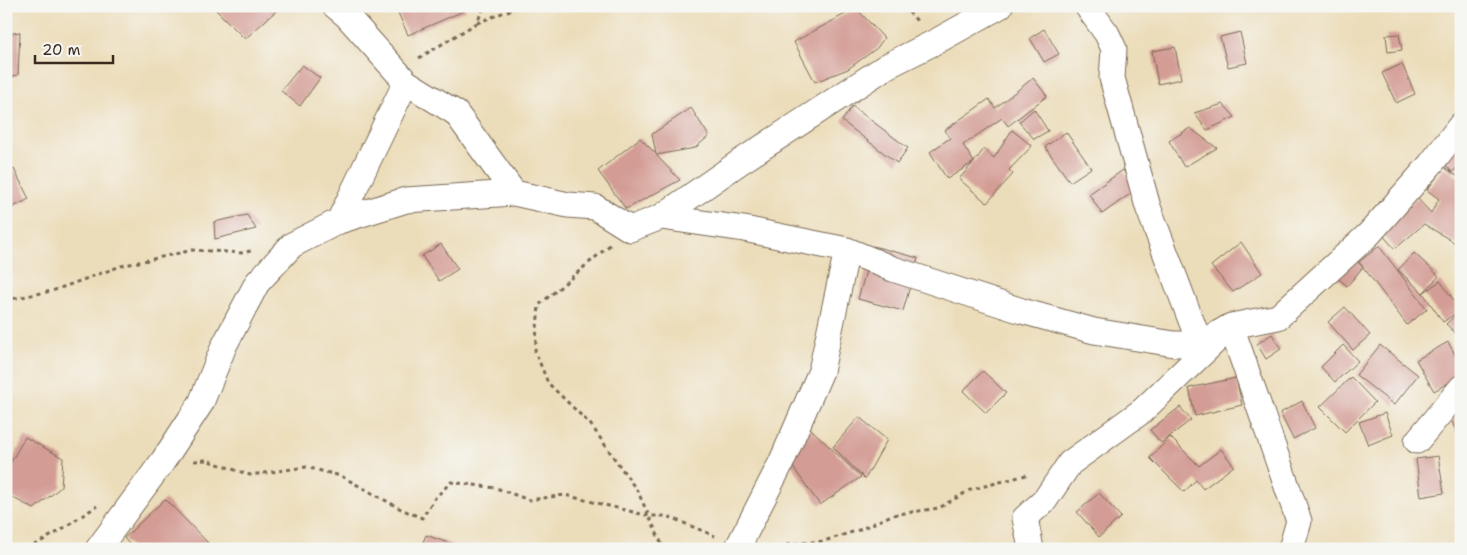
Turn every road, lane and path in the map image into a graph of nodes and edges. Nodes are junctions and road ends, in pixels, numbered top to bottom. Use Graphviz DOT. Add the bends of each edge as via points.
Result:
graph roads {
  1 [pos="336,6"];
  2 [pos="484,6"];
  3 [pos="520,6"];
  4 [pos="1087,6"];
  5 [pos="994,8"];
  6 [pos="477,23"];
  7 [pos="406,82"];
  8 [pos="1461,125"];
  9 [pos="514,193"];
  10 [pos="661,217"];
  11 [pos="339,221"];
  12 [pos="630,229"];
  13 [pos="292,245"];
  14 [pos="847,250"];
  15 [pos="6,300"];
  16 [pos="1231,326"];
  17 [pos="1200,344"];
  18 [pos="1461,388"];
  19 [pos="1416,441"];
  20 [pos="163,461"];
  21 [pos="1070,463"];
  22 [pos="97,506"];
  23 [pos="649,516"];
  24 [pos="1299,521"];
  25 [pos="738,547"];
  26 [pos="27,549"];
  27 [pos="98,549"];
  28 [pos="664,549"];
  29 [pos="780,549"];
  30 [pos="1031,549"];
  31 [pos="1278,549"];
  32 [pos="1292,549"];
  1 -- 7 [label="street"];
  2 -- 6 [label="path"];
  3 -- 6 [label="path"];
  4 -- 17 [label="street" via="1114,49 1112,78 1148,207"];
  5 -- 10 [label="street" via="887,66"];
  6 -- 7 [label="path" via="414,61"];
  7 -- 9 [label="street" via="456,113"];
  7 -- 11 [label="street"];
  8 -- 16 [label="street" via="1370,234 1278,317"];
  9 -- 11 [label="street" via="406,200"];
  9 -- 12 [label="street" via="568,205 595,207"];
  10 -- 12 [label="street"];
  10 -- 14 [label="street" via="744,229"];
  11 -- 13 [label="street"];
  12 -- 23 [label="path" via="540,305 535,351 548,383 591,425 638,492"];
  13 -- 15 [label="path" via="241,253 193,250 122,266 52,291"];
  13 -- 20 [label="street" via="257,283 224,346 201,403"];
  14 -- 17 [label="street" via="893,269 1094,331 1174,344"];
  14 -- 25 [label="street" via="821,371 781,462"];
  16 -- 17 [label="street"];
  16 -- 21 [label="street" via="1142,410"];
  16 -- 24 [label="street"];
  18 -- 19 [label="street"];
  20 -- 23 [label="path" via="206,460 250,475 306,467 341,476 422,518 451,482 496,488 529,500 565,495"];
  20 -- 27 [label="street"];
  21 -- 29 [label="path" via="970,490 939,508 892,515 860,530 824,541 789,544"];
  21 -- 30 [label="street" via="1045,500 1025,518"];
  22 -- 26 [label="path"];
  23 -- 25 [label="path" via="667,516"];
  23 -- 28 [label="path"];
  24 -- 31 [label="street"];
  24 -- 32 [label="street"];
}
